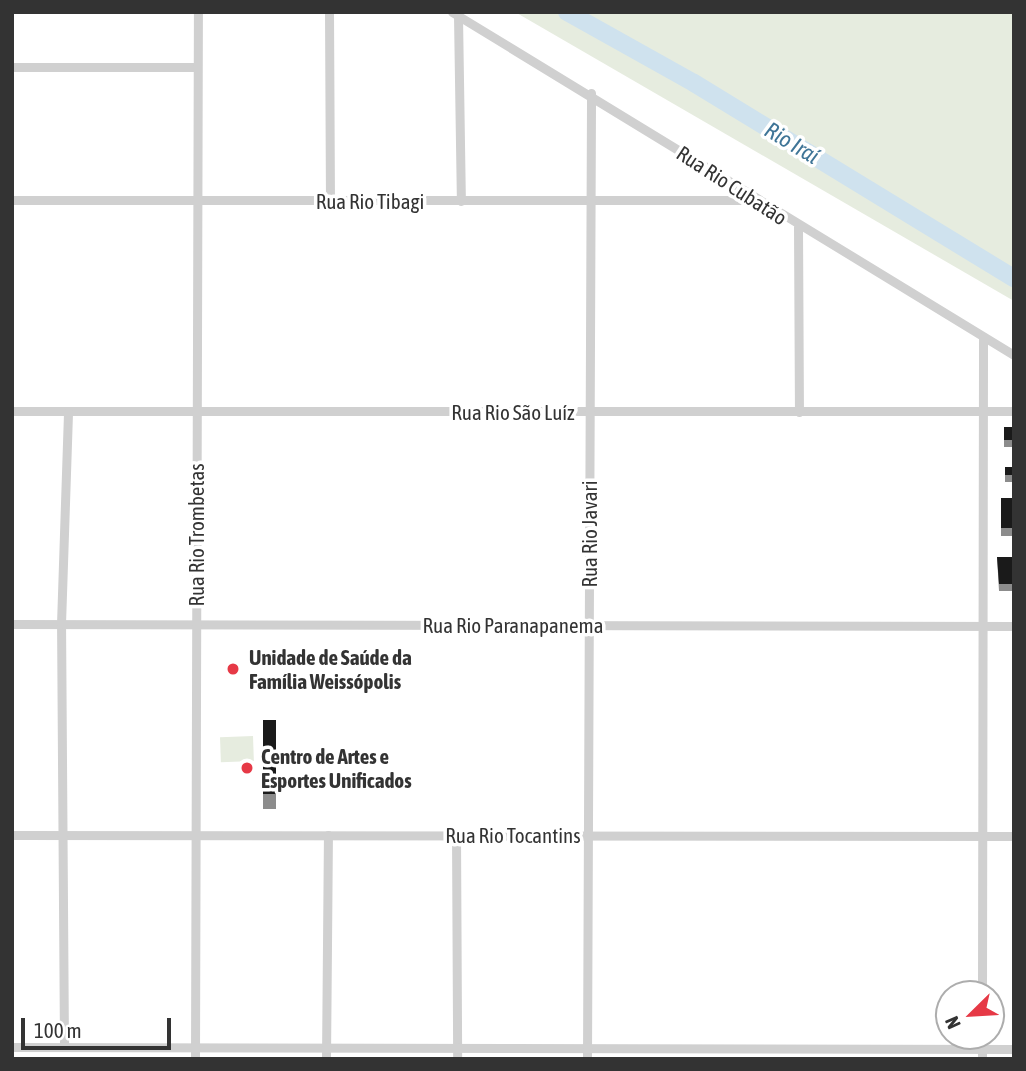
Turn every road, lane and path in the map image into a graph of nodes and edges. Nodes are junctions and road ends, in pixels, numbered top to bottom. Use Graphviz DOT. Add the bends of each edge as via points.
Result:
graph roads {
  1 [pos="198,12"];
  2 [pos="329,12"];
  3 [pos="456,14"];
  4 [pos="12,66"];
  5 [pos="196,67"];
  6 [pos="591,93"];
  7 [pos="743,193"];
  8 [pos="197,199"];
  9 [pos="12,200"];
  10 [pos="756,200"];
  11 [pos="330,201"];
  12 [pos="461,201"];
  13 [pos="728,201"];
  14 [pos="590,203"];
  15 [pos="798,227"];
  16 [pos="983,337"];
  17 [pos="1014,355"];
  18 [pos="12,411"];
  19 [pos="197,411"];
  20 [pos="982,411"];
  21 [pos="1014,411"];
  22 [pos="68,412"];
  23 [pos="589,412"];
  24 [pos="799,412"];
  25 [pos="12,624"];
  26 [pos="61,624"];
  27 [pos="196,625"];
  28 [pos="589,625"];
  29 [pos="983,626"];
  30 [pos="1014,626"];
  31 [pos="456,834"];
  32 [pos="12,835"];
  33 [pos="62,835"];
  34 [pos="328,835"];
  35 [pos="589,835"];
  36 [pos="195,836"];
  37 [pos="982,836"];
  38 [pos="1014,836"];
  39 [pos="982,980"];
  40 [pos="12,1047"];
  41 [pos="64,1047"];
  42 [pos="195,1047"];
  43 [pos="326,1047"];
  44 [pos="457,1047"];
  45 [pos="587,1048"];
  46 [pos="1014,1049"];
  47 [pos="719,1054"];
  48 [pos="850,1054"];
  49 [pos="982,1054"];
  50 [pos="195,1059"];
  51 [pos="326,1059"];
  52 [pos="457,1059"];
  53 [pos="587,1059"];
  1 -- 5 [label="street, Rua Rio Trombetas"];
  2 -- 11 [label="street"];
  3 -- 6 [label="street, Rua Rio Cubatão"];
  3 -- 12 [label="street"];
  4 -- 5 [label="street"];
  5 -- 8 [label="street, Rua Rio Trombetas"];
  6 -- 7 [label="street, Rua Rio Cubatão"];
  6 -- 14 [label="street, Rua Rio Javari"];
  7 -- 10 [label="street, Rua Rio Cubatão"];
  7 -- 13 [label="street, Rua Rio Tibagi"];
  8 -- 9 [label="street, Rua Rio Tibagi"];
  8 -- 11 [label="street, Rua Rio Tibagi"];
  8 -- 19 [label="street, Rua Rio Trombetas"];
  10 -- 13 [label="street, Rua Rio Tibagi"];
  10 -- 15 [label="street, Rua Rio Cubatão"];
  11 -- 12 [label="street, Rua Rio Tibagi"];
  12 -- 14 [label="street, Rua Rio Tibagi"];
  13 -- 14 [label="street, Rua Rio Tibagi"];
  14 -- 23 [label="street, Rua Rio Javari"];
  15 -- 16 [label="street, Rua Rio Cubatão"];
  15 -- 24 [label="street"];
  16 -- 17 [label="street, Rua Rio Cubatão"];
  16 -- 20 [label="street"];
  18 -- 22 [label="street, Rua Rio São Luíz"];
  19 -- 22 [label="street, Rua Rio São Luíz"];
  19 -- 23 [label="street, Rua Rio São Luíz"];
  19 -- 27 [label="street, Rua Rio Trombetas"];
  20 -- 21 [label="street, Rua Rio São Luíz"];
  20 -- 24 [label="street, Rua Rio São Luíz"];
  20 -- 29 [label="street"];
  22 -- 26 [label="street"];
  23 -- 24 [label="street, Rua Rio São Luíz"];
  23 -- 28 [label="street, Rua Rio Javari"];
  25 -- 26 [label="street, Rua Rio Paranapanema"];
  26 -- 27 [label="street, Rua Rio Paranapanema"];
  26 -- 33 [label="street"];
  27 -- 28 [label="street, Rua Rio Paranapanema"];
  27 -- 36 [label="street, Rua Rio Trombetas"];
  28 -- 29 [label="street, Rua Rio Paranapanema"];
  28 -- 35 [label="street, Rua Rio Javari"];
  29 -- 30 [label="street, Rua Rio Paranapanema"];
  29 -- 37 [label="street"];
  31 -- 34 [label="street, Rua Rio Tocantins"];
  31 -- 35 [label="street, Rua Rio Tocantins"];
  31 -- 44 [label="street"];
  32 -- 33 [label="street, Rua Rio Tocantins"];
  33 -- 36 [label="street, Rua Rio Tocantins"];
  33 -- 41 [label="street"];
  34 -- 36 [label="street, Rua Rio Tocantins"];
  34 -- 43 [label="street"];
  35 -- 37 [label="street, Rua Rio Tocantins"];
  35 -- 45 [label="street, Rua Rio Javari"];
  36 -- 42 [label="street, Rua Rio Trombetas"];
  37 -- 38 [label="street, Rua Rio Tocantins"];
  37 -- 39 [label="street"];
  40 -- 41 [label="street"];
  41 -- 42 [label="street"];
  42 -- 43 [label="street"];
  42 -- 50 [label="street, Rua Rio Trombetas"];
  43 -- 44 [label="street"];
  43 -- 51 [label="street"];
  44 -- 45 [label="street"];
  44 -- 52 [label="street"];
  45 -- 47 [label="street"];
  45 -- 53 [label="street, Rua Rio Javari"];
  46 -- 49 [label="street"];
  47 -- 48 [label="street"];
  48 -- 49 [label="street"];
}
